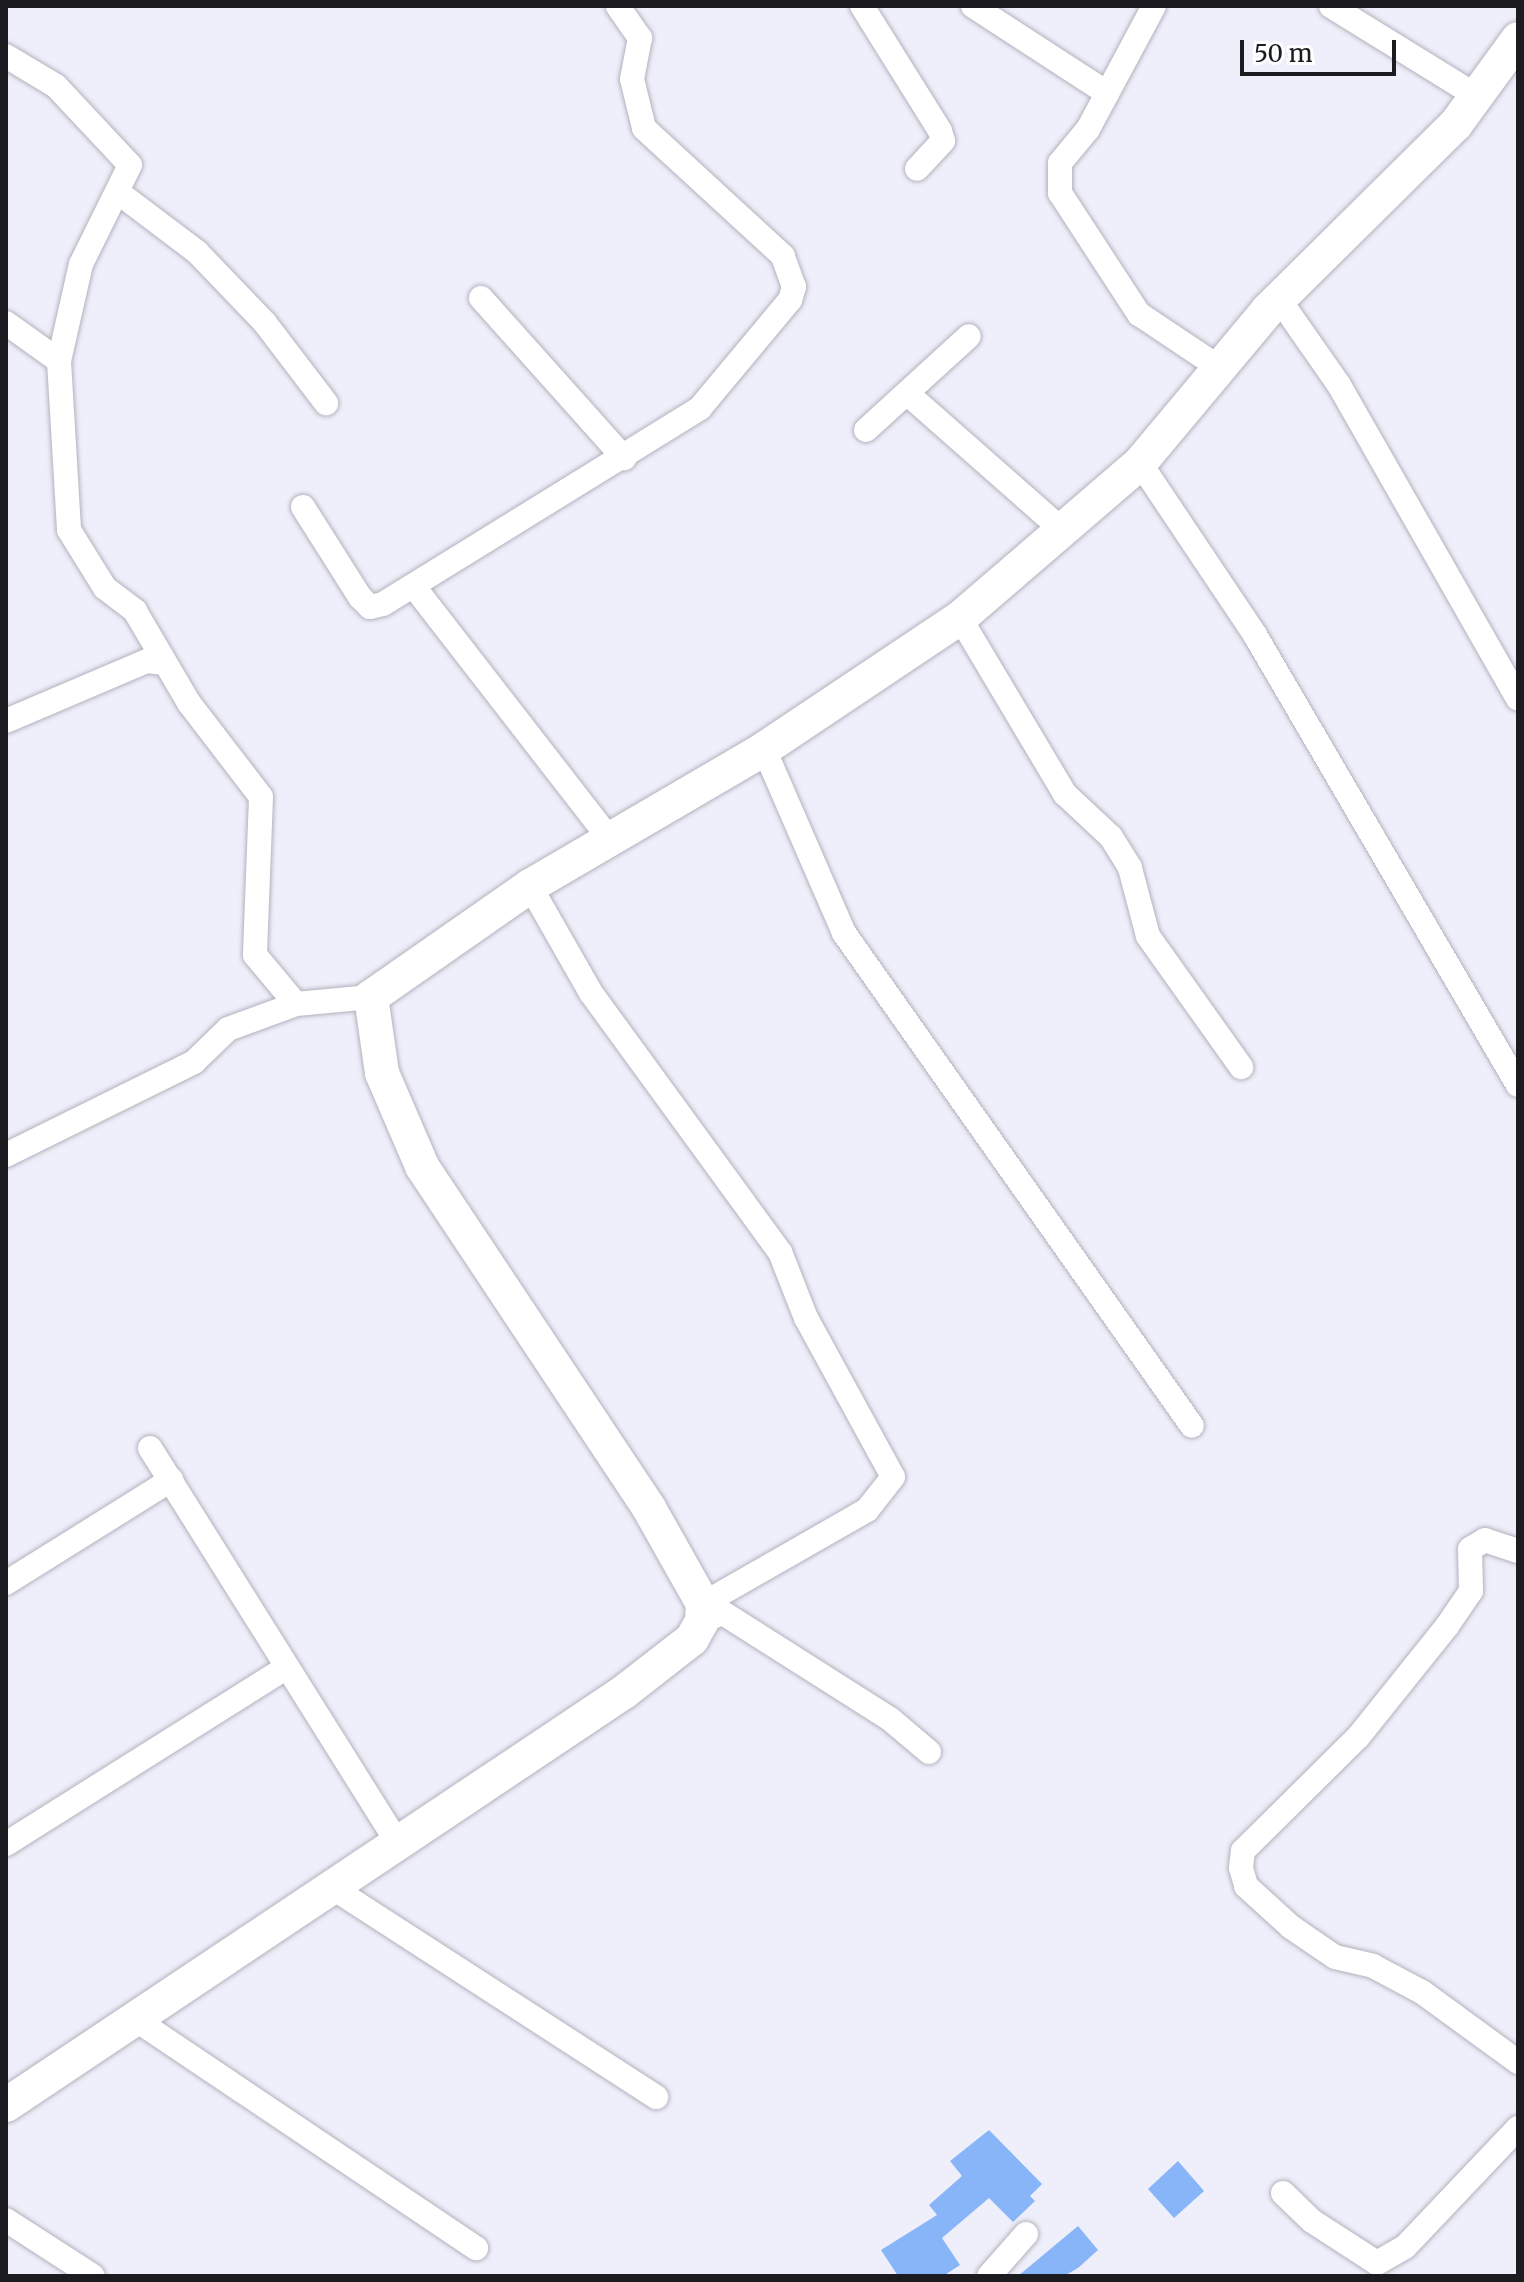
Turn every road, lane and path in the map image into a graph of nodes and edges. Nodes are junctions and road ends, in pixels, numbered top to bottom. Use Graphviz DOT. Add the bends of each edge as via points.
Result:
graph roads {
  1 [pos="618,6"];
  2 [pos="862,6"];
  3 [pos="973,6"];
  4 [pos="1154,6"];
  5 [pos="1331,6"];
  6 [pos="1518,39"];
  7 [pos="6,56"];
  8 [pos="1107,93"];
  9 [pos="1477,96"];
  10 [pos="917,169"];
  11 [pos="119,193"];
  12 [pos="481,298"];
  13 [pos="1279,299"];
  14 [pos="6,323"];
  15 [pos="969,336"];
  16 [pos="59,361"];
  17 [pos="1217,366"];
  18 [pos="909,395"];
  19 [pos="326,403"];
  20 [pos="866,430"];
  21 [pos="624,458"];
  22 [pos="1140,463"];
  23 [pos="303,507"];
  24 [pos="1063,531"];
  25 [pos="415,588"];
  26 [pos="960,618"];
  27 [pos="164,663"];
  28 [pos="1518,699"];
  29 [pos="6,721"];
  30 [pos="764,749"];
  31 [pos="610,839"];
  32 [pos="530,886"];
  33 [pos="371,997"];
  34 [pos="296,1004"];
  35 [pos="1241,1067"];
  36 [pos="1518,1085"];
  37 [pos="6,1155"];
  38 [pos="1192,1426"];
  39 [pos="150,1448"];
  40 [pos="171,1480"];
  41 [pos="1518,1551"];
  42 [pos="6,1583"];
  43 [pos="703,1612"];
  44 [pos="287,1667"];
  45 [pos="929,1752"];
  46 [pos="6,1844"];
  47 [pos="398,1844"];
  48 [pos="333,1888"];
  49 [pos="135,2019"];
  50 [pos="1518,2062"];
  51 [pos="656,2097"];
  52 [pos="6,2105"];
  53 [pos="1518,2128"];
  54 [pos="1283,2193"];
  55 [pos="6,2220"];
  56 [pos="1026,2234"];
  57 [pos="476,2248"];
  58 [pos="93,2276"];
  59 [pos="989,2276"];
  1 -- 21 [label="street" via="640,38 632,79 644,128 783,256 794,287 700,408"];
  2 -- 10 [label="street" via="940,131 943,141"];
  3 -- 8 [label="street"];
  4 -- 8 [label="street"];
  5 -- 9 [label="street"];
  6 -- 9 [label="street"];
  7 -- 11 [label="street" via="56,86 126,157 130,173"];
  8 -- 17 [label="street" via="1060,163 1060,193 1139,314"];
  9 -- 13 [label="street"];
  11 -- 16 [label="street" via="81,264"];
  11 -- 19 [label="street" via="197,252 265,323"];
  12 -- 21 [label="street"];
  13 -- 17 [label="street"];
  13 -- 28 [label="street" via="1339,385"];
  14 -- 16 [label="street"];
  15 -- 18 [label="street"];
  16 -- 27 [label="street" via="69,530 105,588 135,611"];
  17 -- 22 [label="street"];
  18 -- 20 [label="street"];
  18 -- 24 [label="street"];
  21 -- 25 [label="street"];
  22 -- 24 [label="street"];
  22 -- 36 [label="street" via="1255,635"];
  23 -- 25 [label="street" via="370,607"];
  24 -- 26 [label="street"];
  25 -- 31 [label="street"];
  26 -- 30 [label="street"];
  26 -- 35 [label="street" via="1065,794 1124,858 1148,936"];
  27 -- 29 [label="street" via="147,661"];
  27 -- 34 [label="street" via="261,797 255,955"];
  30 -- 31 [label="street"];
  30 -- 38 [label="street" via="844,933"];
  31 -- 32 [label="street"];
  32 -- 33 [label="street"];
  32 -- 43 [label="street" via="591,993 780,1252 806,1318 893,1477 867,1510"];
  33 -- 34 [label="street"];
  33 -- 43 [label="street" via="382,1073 422,1166 649,1508"];
  34 -- 37 [label="street" via="228,1029 194,1062"];
  39 -- 40 [label="street"];
  40 -- 42 [label="street"];
  40 -- 44 [label="street"];
  41 -- 50 [label="street" via="1485,1540 1470,1549 1471,1591 1447,1626 1358,1737 1243,1851 1241,1868 1246,1886 1291,1927 1335,1957 1373,1966 1422,1992"];
  43 -- 45 [label="street" via="723,1613 890,1719"];
  43 -- 47 [label="street" via="692,1639 624,1692"];
  44 -- 46 [label="street"];
  44 -- 47 [label="street"];
  47 -- 48 [label="street"];
  48 -- 49 [label="street"];
  48 -- 51 [label="street"];
  49 -- 52 [label="street"];
  49 -- 57 [label="street"];
  53 -- 54 [label="street" via="1405,2247 1377,2263 1312,2221"];
  55 -- 58 [label="street"];
  56 -- 59 [label="street"];
}
